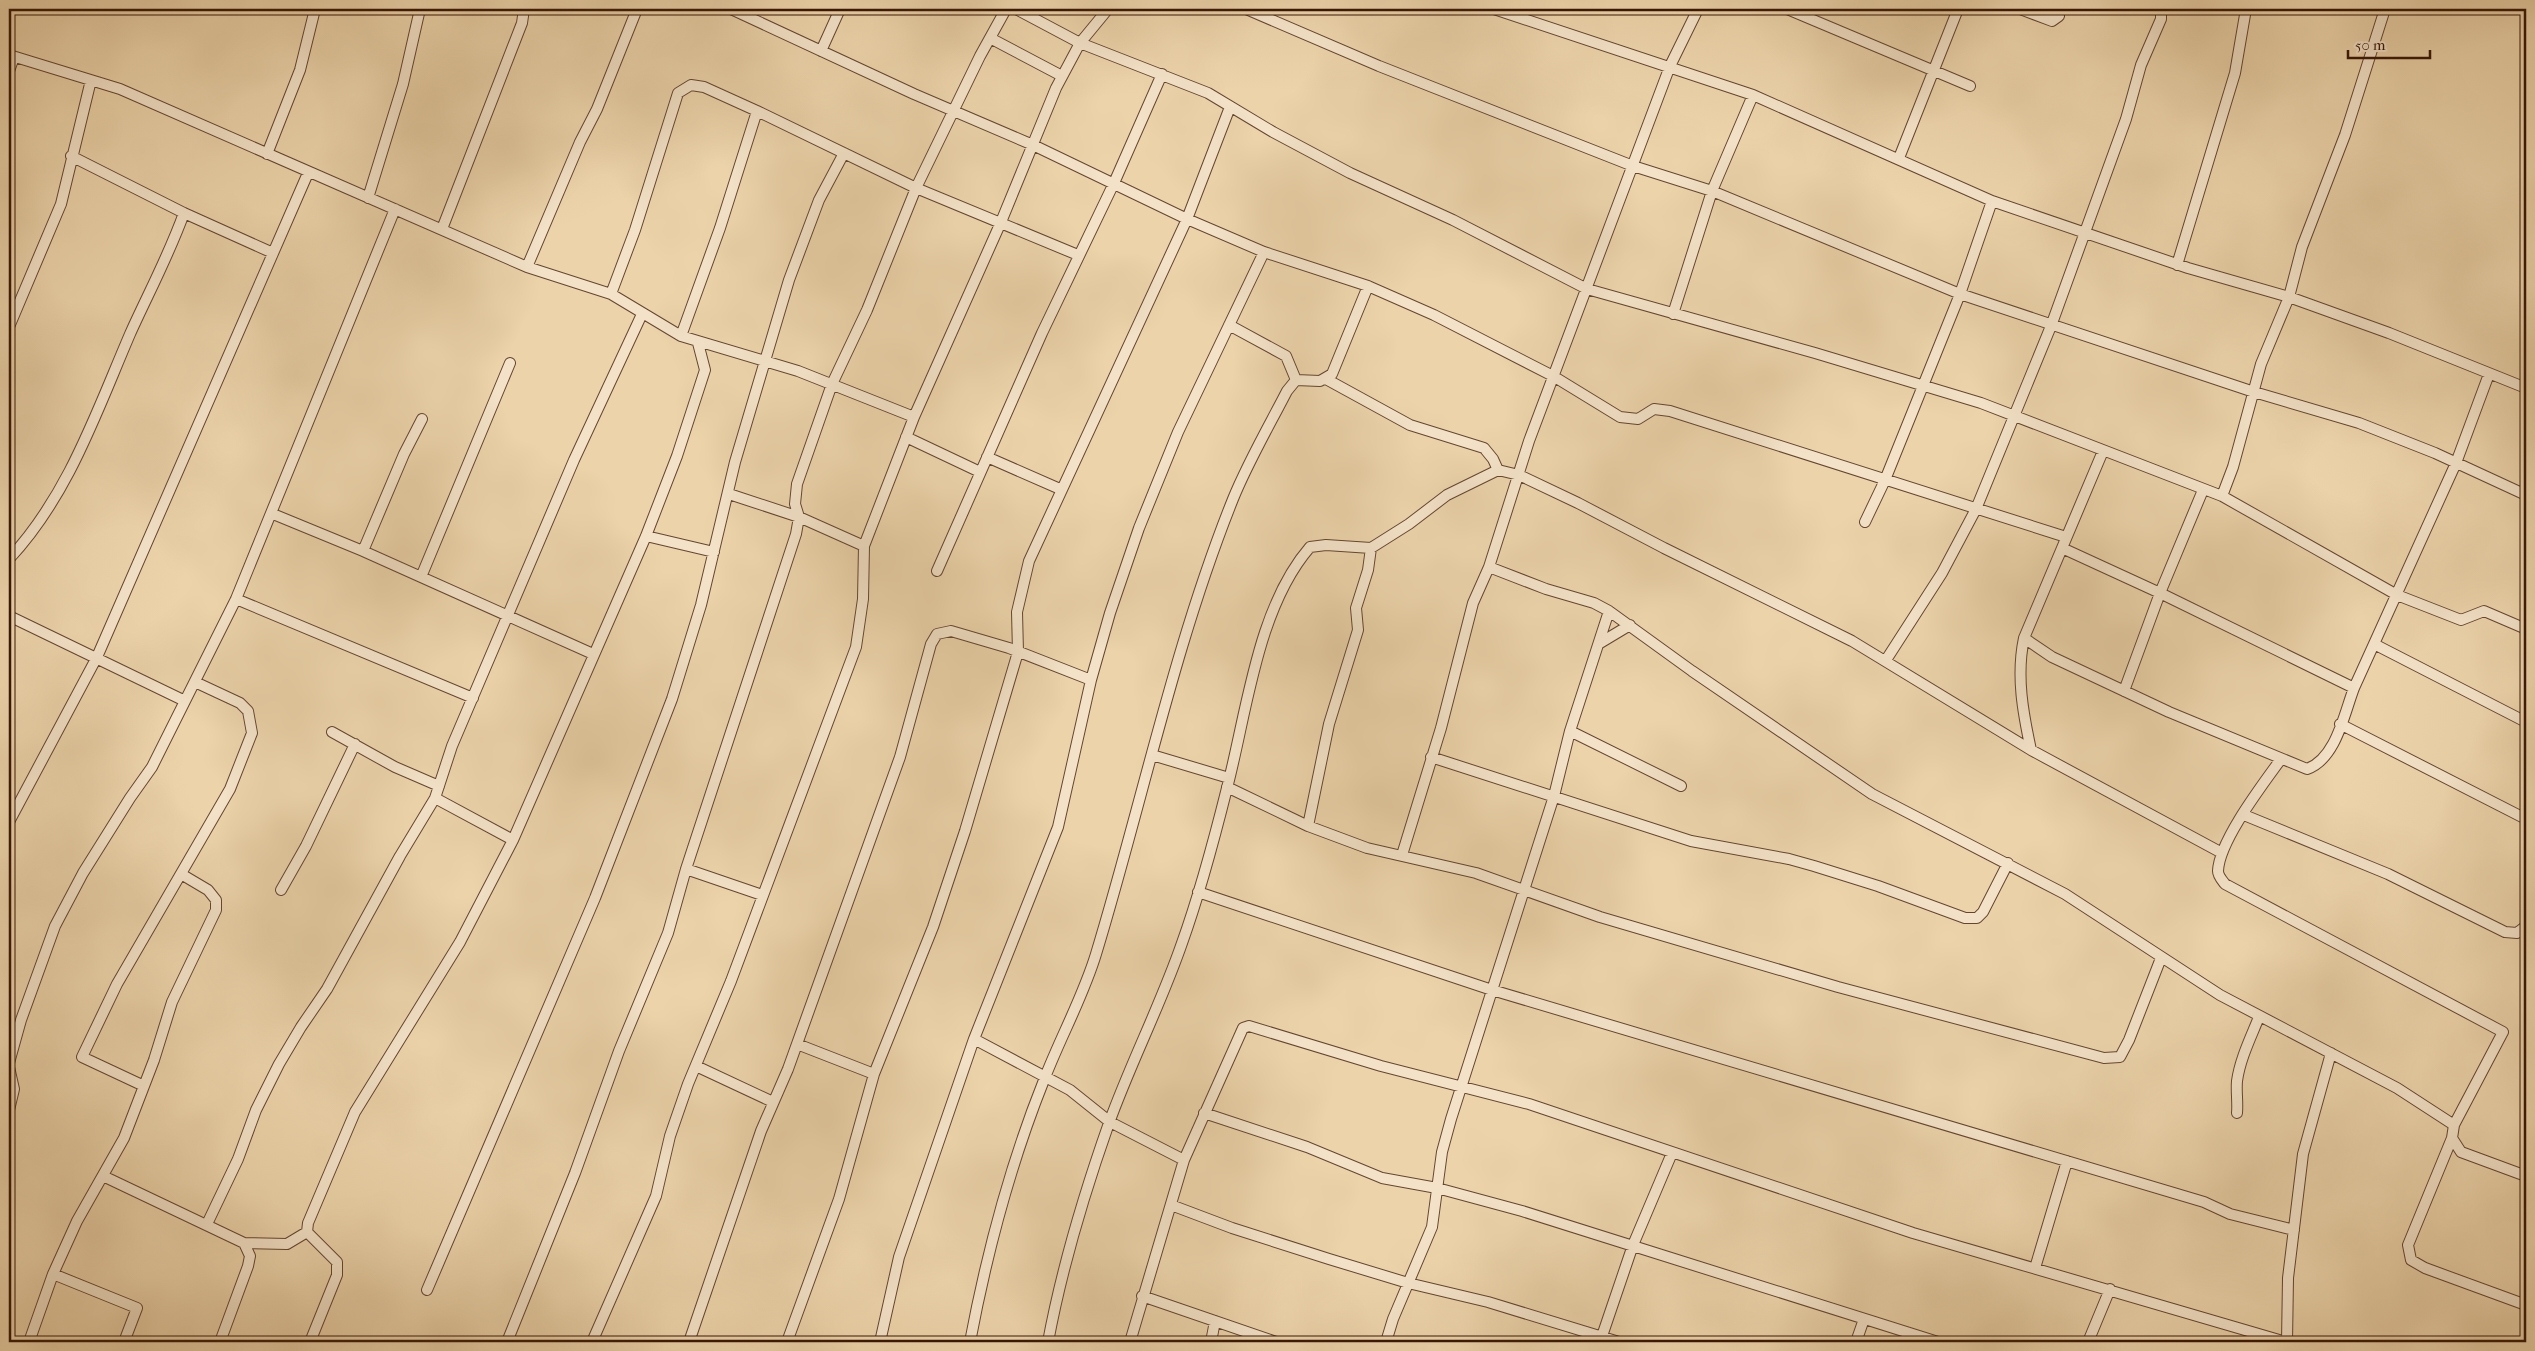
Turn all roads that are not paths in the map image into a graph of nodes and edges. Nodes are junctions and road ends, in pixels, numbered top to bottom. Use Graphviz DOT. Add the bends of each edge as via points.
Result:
graph roads {
  1 [pos="315,9"];
  2 [pos="420,9"];
  3 [pos="524,9"];
  4 [pos="637,9"];
  5 [pos="731,9"];
  6 [pos="840,9"];
  7 [pos="1006,9"];
  8 [pos="1016,9"];
  9 [pos="1108,9"];
  10 [pos="1246,9"];
  11 [pos="1494,9"];
  12 [pos="1698,9"];
  13 [pos="1787,9"];
  14 [pos="1958,9"];
  15 [pos="2020,9"];
  16 [pos="2161,9"];
  17 [pos="2246,9"];
  18 [pos="2385,9"];
  19 [pos="2059,16"];
  20 [pos="990,38"];
  21 [pos="1080,43"];
  22 [pos="821,51"];
  23 [pos="11,56"];
  24 [pos="1670,66"];
  25 [pos="9,71"];
  26 [pos="1934,71"];
  27 [pos="1162,74"];
  28 [pos="1062,76"];
  29 [pos="91,80"];
  30 [pos="1970,86"];
  31 [pos="1753,95"];
  32 [pos="1230,107"];
  33 [pos="757,111"];
  34 [pos="953,112"];
  35 [pos="1033,145"];
  36 [pos="844,153"];
  37 [pos="268,154"];
  38 [pos="72,156"];
  39 [pos="1899,158"];
  40 [pos="1633,166"];
  41 [pos="308,173"];
  42 [pos="1114,183"];
  43 [pos="916,188"];
  44 [pos="1712,191"];
  45 [pos="368,198"];
  46 [pos="1992,201"];
  47 [pos="395,209"];
  48 [pos="184,213"];
  49 [pos="1187,219"];
  50 [pos="1001,222"];
  51 [pos="442,229"];
  52 [pos="2083,233"];
  53 [pos="1264,252"];
  54 [pos="274,253"];
  55 [pos="1078,255"];
  56 [pos="2177,264"];
  57 [pos="527,267"];
  58 [pos="1368,286"];
  59 [pos="1587,289"];
  60 [pos="611,294"];
  61 [pos="1960,294"];
  62 [pos="2289,297"];
  63 [pos="642,314"];
  64 [pos="1672,314"];
  65 [pos="9,326"];
  66 [pos="1229,326"];
  67 [pos="2051,326"];
  68 [pos="681,336"];
  69 [pos="698,343"];
  70 [pos="767,361"];
  71 [pos="510,363"];
  72 [pos="2489,374"];
  73 [pos="1553,376"];
  74 [pos="1326,379"];
  75 [pos="1296,380"];
  76 [pos="832,384"];
  77 [pos="1921,386"];
  78 [pos="2526,388"];
  79 [pos="2254,392"];
  80 [pos="2015,416"];
  81 [pos="914,417"];
  82 [pos="422,419"];
  83 [pos="906,438"];
  84 [pos="2103,451"];
  85 [pos="987,456"];
  86 [pos="2456,463"];
  87 [pos="1498,470"];
  88 [pos="980,472"];
  89 [pos="1519,475"];
  90 [pos="1885,480"];
  91 [pos="1060,489"];
  92 [pos="2203,490"];
  93 [pos="729,494"];
  94 [pos="2526,495"];
  95 [pos="2222,496"];
  96 [pos="1976,509"];
  97 [pos="273,514"];
  98 [pos="799,517"];
  99 [pos="1865,522"];
  100 [pos="646,536"];
  101 [pos="2066,537"];
  102 [pos="864,546"];
  103 [pos="1371,548"];
  104 [pos="2062,548"];
  105 [pos="363,551"];
  106 [pos="714,552"];
  107 [pos="9,559"];
  108 [pos="1489,567"];
  109 [pos="937,571"];
  110 [pos="420,577"];
  111 [pos="2160,593"];
  112 [pos="2397,595"];
  113 [pos="236,599"];
  114 [pos="1609,611"];
  115 [pos="9,616"];
  116 [pos="508,616"];
  117 [pos="1630,625"];
  118 [pos="2526,629"];
  119 [pos="2024,638"];
  120 [pos="1600,643"];
  121 [pos="2374,644"];
  122 [pos="1018,652"];
  123 [pos="593,654"];
  124 [pos="97,657"];
  125 [pos="1886,660"];
  126 [pos="1091,680"];
  127 [pos="195,682"];
  128 [pos="2354,688"];
  129 [pos="2124,691"];
  130 [pos="473,698"];
  131 [pos="185,701"];
  132 [pos="2526,722"];
  133 [pos="2340,724"];
  134 [pos="1570,731"];
  135 [pos="332,732"];
  136 [pos="355,744"];
  137 [pos="2031,750"];
  138 [pos="1152,755"];
  139 [pos="1431,757"];
  140 [pos="2281,759"];
  141 [pos="1228,783"];
  142 [pos="439,786"];
  143 [pos="1681,786"];
  144 [pos="1554,796"];
  145 [pos="435,798"];
  146 [pos="2244,815"];
  147 [pos="2526,819"];
  148 [pos="9,822"];
  149 [pos="1308,826"];
  150 [pos="513,840"];
  151 [pos="2222,852"];
  152 [pos="1402,855"];
  153 [pos="2008,863"];
  154 [pos="686,869"];
  155 [pos="180,874"];
  156 [pos="281,890"];
  157 [pos="1523,890"];
  158 [pos="1198,892"];
  159 [pos="762,895"];
  160 [pos="2526,926"];
  161 [pos="2161,958"];
  162 [pos="1492,990"];
  163 [pos="2259,1017"];
  164 [pos="974,1040"];
  165 [pos="797,1044"];
  166 [pos="2331,1053"];
  167 [pos="9,1063"];
  168 [pos="696,1066"];
  169 [pos="9,1067"];
  170 [pos="874,1074"];
  171 [pos="1045,1076"];
  172 [pos="144,1086"];
  173 [pos="1461,1087"];
  174 [pos="773,1102"];
  175 [pos="9,1110"];
  176 [pos="2237,1113"];
  177 [pos="1204,1114"];
  178 [pos="1110,1122"];
  179 [pos="2454,1125"];
  180 [pos="2452,1138"];
  181 [pos="1672,1153"];
  182 [pos="1184,1160"];
  183 [pos="2067,1161"];
  184 [pos="103,1176"];
  185 [pos="2526,1176"];
  186 [pos="1437,1188"];
  187 [pos="1171,1205"];
  188 [pos="207,1224"];
  189 [pos="2294,1230"];
  190 [pos="307,1232"];
  191 [pos="244,1243"];
  192 [pos="1633,1245"];
  193 [pos="2035,1268"];
  194 [pos="53,1274"];
  195 [pos="1408,1283"];
  196 [pos="2110,1289"];
  197 [pos="427,1290"];
  198 [pos="1142,1296"];
  199 [pos="2526,1305"];
  200 [pos="1864,1320"];
  201 [pos="1215,1321"];
  202 [pos="1601,1340"];
  203 [pos="29,1342"];
  204 [pos="124,1342"];
  205 [pos="220,1342"];
  206 [pos="310,1342"];
  207 [pos="507,1342"];
  208 [pos="592,1342"];
  209 [pos="689,1342"];
  210 [pos="787,1342"];
  211 [pos="880,1342"];
  212 [pos="970,1342"];
  213 [pos="1048,1342"];
  214 [pos="1130,1342"];
  215 [pos="1211,1342"];
  216 [pos="1276,1342"];
  217 [pos="1386,1342"];
  218 [pos="1619,1342"];
  219 [pos="1856,1342"];
  220 [pos="1938,1342"];
  221 [pos="2088,1342"];
  222 [pos="2287,1342"];
  1 -- 37 [label="street" via="300,70"];
  2 -- 45 [label="street" via="400,93"];
  3 -- 51 [label="street" via="522,23"];
  4 -- 57 [label="street"];
  5 -- 22 [label="street"];
  6 -- 22 [label="street"];
  7 -- 20 [label="street"];
  8 -- 21 [label="street"];
  9 -- 21 [label="street"];
  10 -- 40 [label="street" via="1379,66"];
  11 -- 24 [label="street"];
  12 -- 24 [label="street"];
  13 -- 26 [label="street"];
  14 -- 26 [label="street"];
  15 -- 19 [label="street" via="2052,21"];
  16 -- 52 [label="street" via="2161,19 2141,65 2126,119"];
  17 -- 56 [label="street" via="2235,73"];
  18 -- 62 [label="street" via="2345,135 2302,247"];
  20 -- 28 [label="street"];
  20 -- 34 [label="street"];
  21 -- 27 [label="street"];
  21 -- 28 [label="street"];
  22 -- 34 [label="street"];
  23 -- 25 [label="street"];
  23 -- 29 [label="street"];
  24 -- 31 [label="street"];
  24 -- 40 [label="street"];
  26 -- 30 [label="street"];
  26 -- 39 [label="street"];
  27 -- 32 [label="street" via="1208,93"];
  27 -- 42 [label="street"];
  28 -- 35 [label="street"];
  29 -- 37 [label="street" via="159,105"];
  29 -- 38 [label="street"];
  31 -- 39 [label="street"];
  31 -- 44 [label="street"];
  32 -- 49 [label="street"];
  32 -- 59 [label="street" via="1350,173 1453,220"];
  33 -- 36 [label="street"];
  33 -- 60 [label="street" via="691,84 678,93 635,230"];
  33 -- 68 [label="street"];
  34 -- 35 [label="street"];
  34 -- 43 [label="street"];
  35 -- 42 [label="street"];
  35 -- 50 [label="street"];
  36 -- 43 [label="street"];
  36 -- 70 [label="street" via="819,200 804,238"];
  37 -- 41 [label="street"];
  38 -- 48 [label="street"];
  38 -- 65 [label="street" via="61,204"];
  39 -- 46 [label="street"];
  40 -- 44 [label="street"];
  40 -- 59 [label="street"];
  41 -- 45 [label="street"];
  41 -- 54 [label="street"];
  42 -- 49 [label="street"];
  42 -- 55 [label="street"];
  43 -- 50 [label="street"];
  43 -- 76 [label="street" via="867,310"];
  44 -- 61 [label="street"];
  44 -- 64 [label="street"];
  45 -- 47 [label="street"];
  46 -- 52 [label="street"];
  46 -- 61 [label="street"];
  47 -- 51 [label="street"];
  47 -- 97 [label="street"];
  48 -- 54 [label="street"];
  48 -- 107 [label="street" via="67,479 42,520"];
  49 -- 53 [label="street"];
  49 -- 91 [label="street"];
  50 -- 55 [label="street"];
  50 -- 81 [label="street"];
  51 -- 57 [label="street"];
  52 -- 56 [label="street"];
  52 -- 67 [label="street"];
  53 -- 58 [label="street"];
  53 -- 66 [label="street"];
  54 -- 124 [label="street"];
  55 -- 85 [label="street"];
  56 -- 62 [label="street"];
  57 -- 60 [label="street"];
  58 -- 73 [label="street" via="1434,315"];
  58 -- 74 [label="street" via="1338,362"];
  59 -- 64 [label="street"];
  59 -- 73 [label="street"];
  60 -- 63 [label="street"];
  61 -- 67 [label="street"];
  61 -- 77 [label="street"];
  62 -- 72 [label="street"];
  62 -- 79 [label="street" via="2261,364"];
  63 -- 68 [label="street"];
  63 -- 116 [label="street" via="574,460"];
  64 -- 77 [label="street" via="1816,353"];
  66 -- 75 [label="street" via="1286,356"];
  66 -- 126 [label="street" via="1154,487 1110,613"];
  67 -- 79 [label="street"];
  67 -- 80 [label="street"];
  68 -- 69 [label="street"];
  69 -- 70 [label="street"];
  69 -- 100 [label="street" via="706,370 703,382"];
  70 -- 76 [label="street"];
  70 -- 93 [label="street" via="735,462"];
  71 -- 110 [label="street"];
  72 -- 78 [label="street"];
  72 -- 86 [label="street"];
  73 -- 89 [label="street"];
  73 -- 90 [label="street" via="1620,417 1638,419 1654,409 1670,411"];
  74 -- 75 [label="street"];
  74 -- 87 [label="street" via="1410,426 1484,448"];
  75 -- 138 [label="street" via="1287,390 1234,496 1208,563"];
  76 -- 81 [label="street"];
  76 -- 98 [label="street" via="797,484 795,504"];
  77 -- 80 [label="street"];
  77 -- 90 [label="street"];
  79 -- 86 [label="street" via="2359,423"];
  79 -- 95 [label="street"];
  80 -- 84 [label="street"];
  80 -- 96 [label="street"];
  81 -- 83 [label="street"];
  82 -- 105 [label="street"];
  83 -- 88 [label="street"];
  83 -- 102 [label="street"];
  84 -- 92 [label="street"];
  84 -- 101 [label="street"];
  85 -- 88 [label="street"];
  85 -- 91 [label="street"];
  86 -- 94 [label="street"];
  86 -- 112 [label="street"];
  87 -- 89 [label="street"];
  87 -- 103 [label="street" via="1447,495"];
  88 -- 109 [label="street"];
  89 -- 108 [label="street"];
  89 -- 125 [label="street"];
  90 -- 96 [label="street"];
  90 -- 99 [label="street"];
  91 -- 122 [label="street" via="1029,561 1021,590 1017,612"];
  92 -- 95 [label="street"];
  92 -- 111 [label="street"];
  93 -- 98 [label="street"];
  93 -- 106 [label="street"];
  95 -- 112 [label="street"];
  96 -- 101 [label="street"];
  96 -- 125 [label="street" via="1942,573"];
  97 -- 105 [label="street"];
  97 -- 113 [label="street"];
  98 -- 102 [label="street"];
  98 -- 154 [label="street"];
  100 -- 106 [label="street"];
  100 -- 123 [label="street"];
  101 -- 104 [label="street"];
  102 -- 159 [label="street" via="864,599 856,647"];
  103 -- 141 [label="street" via="1310,547 1299,559 1268,626 1256,663"];
  103 -- 149 [label="street" via="1356,608 1358,630 1329,724"];
  104 -- 111 [label="street"];
  104 -- 119 [label="street"];
  105 -- 110 [label="street"];
  106 -- 197 [label="street" via="672,699 595,898"];
  108 -- 114 [label="street"];
  108 -- 139 [label="street" via="1473,603"];
  110 -- 116 [label="street"];
  111 -- 128 [label="street"];
  111 -- 129 [label="street"];
  112 -- 118 [label="street" via="2461,620 2484,612"];
  112 -- 121 [label="street"];
  113 -- 127 [label="street"];
  113 -- 130 [label="street"];
  114 -- 117 [label="street"];
  114 -- 120 [label="street"];
  115 -- 124 [label="street"];
  116 -- 123 [label="street"];
  116 -- 130 [label="street"];
  117 -- 120 [label="street"];
  117 -- 153 [label="street" via="1872,794"];
  119 -- 129 [label="street" via="2052,657"];
  119 -- 137 [label="street" via="2020,678 2023,715"];
  120 -- 134 [label="street"];
  121 -- 128 [label="street"];
  121 -- 132 [label="street"];
  122 -- 126 [label="street"];
  122 -- 165 [label="street" via="951,631 937,634 931,644 900,757"];
  122 -- 170 [label="street" via="948,884"];
  123 -- 150 [label="street"];
  124 -- 131 [label="street"];
  124 -- 148 [label="street"];
  125 -- 137 [label="street"];
  126 -- 164 [label="street" via="1058,827"];
  127 -- 131 [label="street"];
  127 -- 155 [label="street" via="240,703 248,712 252,733 230,789"];
  128 -- 133 [label="street"];
  129 -- 140 [label="street"];
  130 -- 142 [label="street" via="449,753"];
  131 -- 167 [label="street" via="152,767 117,818 59,918"];
  133 -- 140 [label="street" via="2326,756 2314,766 2307,769"];
  133 -- 147 [label="street"];
  134 -- 143 [label="street"];
  134 -- 144 [label="street"];
  135 -- 136 [label="street"];
  136 -- 142 [label="street" via="395,767"];
  136 -- 156 [label="street"];
  137 -- 151 [label="street"];
  138 -- 141 [label="street"];
  138 -- 171 [label="street" via="1095,956"];
  139 -- 144 [label="street"];
  139 -- 152 [label="street"];
  140 -- 146 [label="street"];
  141 -- 149 [label="street"];
  141 -- 158 [label="street"];
  142 -- 145 [label="street"];
  144 -- 153 [label="street" via="1691,841 1789,859 1878,886 1965,918 1977,918 1983,912"];
  144 -- 157 [label="street"];
  145 -- 150 [label="street"];
  145 -- 188 [label="street" via="327,989 279,1064"];
  146 -- 151 [label="street"];
  146 -- 160 [label="street" via="2388,874 2505,932 2516,933"];
  149 -- 152 [label="street" via="1368,848"];
  150 -- 190 [label="street" via="460,942 355,1112"];
  151 -- 179 [label="street" via="2218,872 2225,884 2503,1032"];
  152 -- 157 [label="street" via="1476,873"];
  153 -- 161 [label="street" via="2065,894"];
  154 -- 159 [label="street"];
  154 -- 207 [label="street" via="668,932"];
  155 -- 172 [label="street" via="208,890 216,900 216,910 172,1002"];
  155 -- 172 [label="street" via="117,984 82,1057"];
  157 -- 161 [label="street" via="1600,917 1829,985 2104,1058 2120,1057"];
  157 -- 162 [label="street"];
  158 -- 162 [label="street"];
  158 -- 178 [label="street" via="1182,943"];
  159 -- 168 [label="street"];
  161 -- 163 [label="street"];
  162 -- 173 [label="street"];
  162 -- 183 [label="street"];
  163 -- 166 [label="street"];
  163 -- 176 [label="street" via="2240,1067"];
  164 -- 171 [label="street"];
  164 -- 211 [label="street" via="899,1257"];
  165 -- 170 [label="street"];
  165 -- 174 [label="street"];
  166 -- 179 [label="street" via="2397,1088"];
  166 -- 189 [label="street" via="2303,1154"];
  168 -- 174 [label="street"];
  168 -- 208 [label="street" via="670,1136 656,1196"];
  169 -- 175 [label="street" via="14,1089"];
  170 -- 210 [label="street" via="839,1198"];
  171 -- 178 [label="street" via="1070,1090"];
  171 -- 212 [label="street" via="1016,1155 993,1232"];
  172 -- 184 [label="street" via="124,1138"];
  173 -- 177 [label="street" via="1249,1026 1243,1028"];
  173 -- 181 [label="street" via="1529,1104"];
  173 -- 186 [label="street" via="1442,1152"];
  174 -- 209 [label="street"];
  177 -- 182 [label="street"];
  177 -- 186 [label="street" via="1307,1147 1382,1178"];
  178 -- 182 [label="street"];
  178 -- 213 [label="street" via="1075,1227"];
  179 -- 180 [label="street"];
  180 -- 185 [label="street" via="2461,1152"];
  180 -- 199 [label="street" via="2408,1246 2411,1260"];
  181 -- 192 [label="street"];
  181 -- 193 [label="street" via="1913,1233"];
  182 -- 187 [label="street"];
  183 -- 189 [label="street" via="2204,1202 2230,1214"];
  183 -- 193 [label="street"];
  184 -- 188 [label="street"];
  184 -- 194 [label="street" via="77,1221"];
  186 -- 192 [label="street"];
  186 -- 195 [label="street" via="1432,1228"];
  187 -- 195 [label="street" via="1232,1228"];
  187 -- 198 [label="street"];
  188 -- 191 [label="street"];
  189 -- 222 [label="street" via="2288,1278"];
  190 -- 191 [label="street" via="288,1244"];
  190 -- 206 [label="street" via="337,1262 337,1274"];
  191 -- 205 [label="street" via="250,1256 248,1266"];
  192 -- 200 [label="street"];
  192 -- 202 [label="street"];
  193 -- 196 [label="street"];
  194 -- 203 [label="street"];
  194 -- 204 [label="street" via="137,1308"];
  195 -- 202 [label="street" via="1488,1302"];
  195 -- 217 [label="street"];
  196 -- 221 [label="street"];
  196 -- 222 [label="street"];
  198 -- 201 [label="street"];
  198 -- 214 [label="street"];
  200 -- 219 [label="street"];
  200 -- 220 [label="street"];
  201 -- 215 [label="street"];
  201 -- 216 [label="street"];
  202 -- 218 [label="street"];
}
